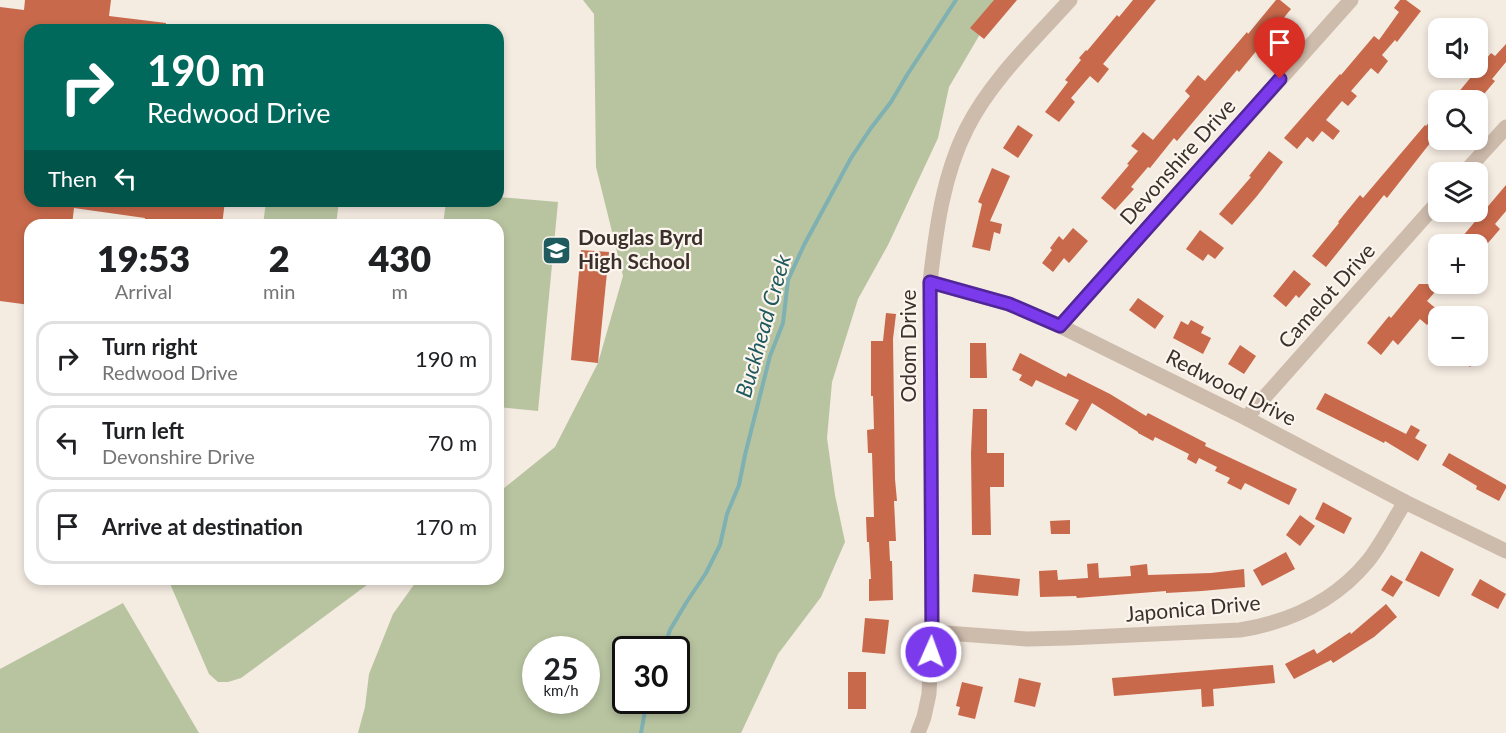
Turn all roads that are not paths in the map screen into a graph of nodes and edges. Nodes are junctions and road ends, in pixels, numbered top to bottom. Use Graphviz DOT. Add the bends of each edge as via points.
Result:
graph roads {
  1 [pos="1070,0"];
  2 [pos="1351,0"];
  3 [pos="1506,127"];
  4 [pos="1474,162"];
  5 [pos="1428,213"];
  6 [pos="930,282"];
  7 [pos="1060,326"];
  8 [pos="1246,418"];
  9 [pos="1405,502"];
  10 [pos="1506,551"];
  11 [pos="932,632"];
  12 [pos="918,733"];
  1 -- 6 [label="street, Odom Drive" via="1002,76 967,127 951,167 936,232"];
  2 -- 7 [label="street, Devonshire Drive"];
  3 -- 4 [label="street"];
  5 -- 8 [label="street, Camelot Drive"];
  6 -- 7 [label="street, Redwood Drive" via="1009,304"];
  6 -- 11 [label="street, Odom Drive"];
  7 -- 8 [label="street, Redwood Drive"];
  8 -- 9 [label="street, Redwood Drive"];
  9 -- 10 [label="street, Redwood Drive"];
  9 -- 11 [label="street, Japonica Drive" via="1369,560 1341,588 1322,602 1279,622 1240,630 1068,639"];
  11 -- 12 [label="street, Odom Drive" via="927,705"];
}
